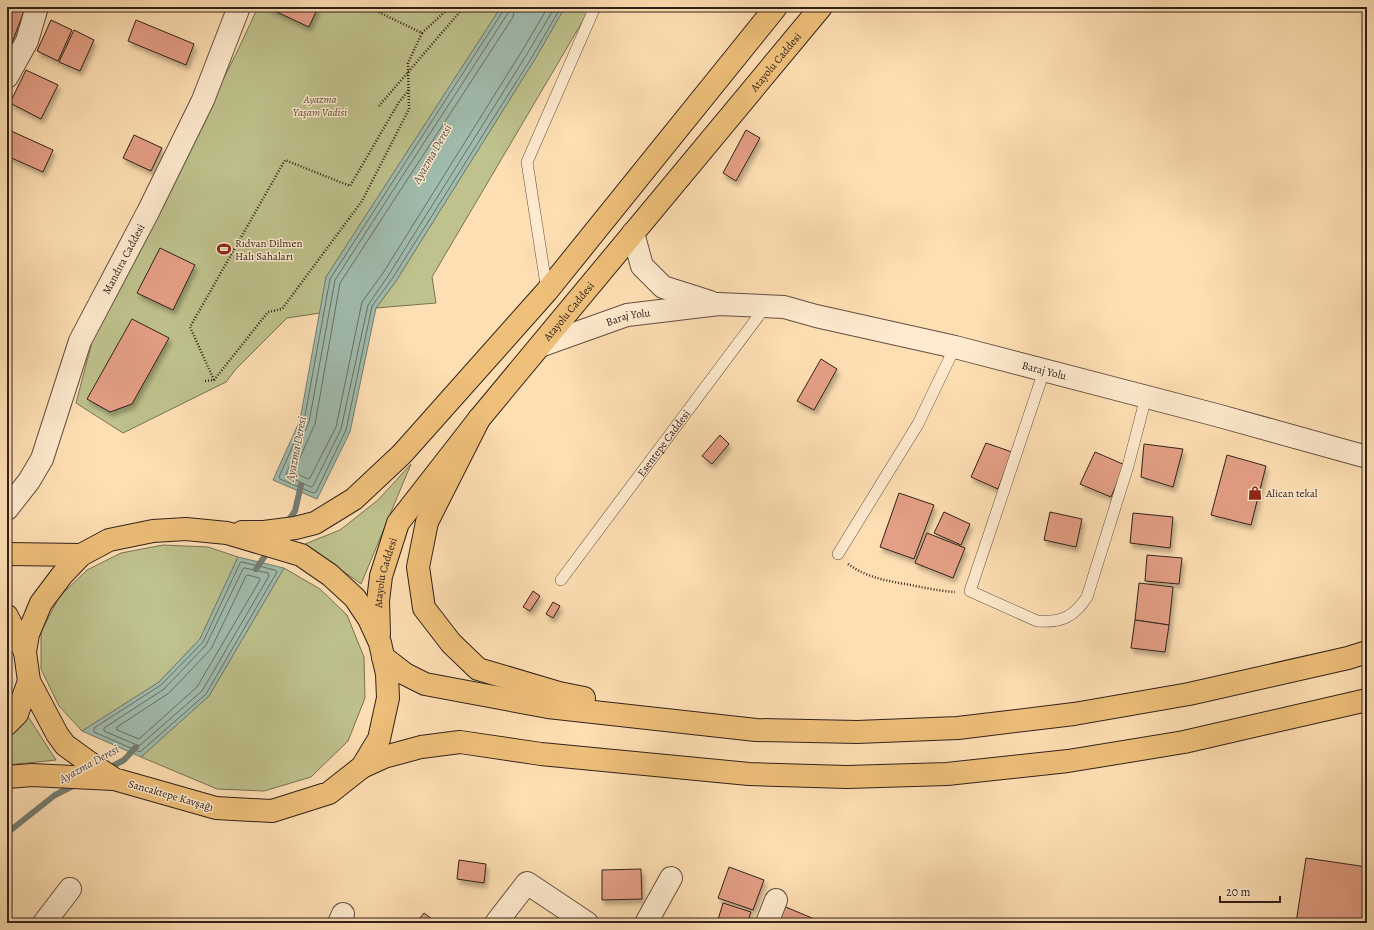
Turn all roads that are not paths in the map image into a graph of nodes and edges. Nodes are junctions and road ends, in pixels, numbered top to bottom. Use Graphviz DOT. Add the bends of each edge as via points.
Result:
graph roads {
  1 [pos="37,7"];
  2 [pos="239,7"];
  3 [pos="595,7"];
  4 [pos="776,7"];
  5 [pos="821,7"];
  6 [pos="7,77"];
  7 [pos="633,232"];
  8 [pos="547,292"];
  9 [pos="719,304"];
  10 [pos="766,306"];
  11 [pos="540,346"];
  12 [pos="955,348"];
  13 [pos="1044,371"];
  14 [pos="1146,397"];
  15 [pos="479,419"];
  16 [pos="1367,457"];
  17 [pos="7,509"];
  18 [pos="227,533"];
  19 [pos="7,554"];
  20 [pos="838,554"];
  21 [pos="81,555"];
  22 [pos="561,580"];
  23 [pos="7,616"];
  24 [pos="381,650"];
  25 [pos="25,652"];
  26 [pos="1367,652"];
  27 [pos="29,681"];
  28 [pos="1367,700"];
  29 [pos="7,724"];
  30 [pos="756,730"];
  31 [pos="362,767"];
  32 [pos="7,777"];
  33 [pos="114,779"];
  34 [pos="671,878"];
  35 [pos="70,889"];
  36 [pos="776,900"];
  37 [pos="44,923"];
  38 [pos="496,923"];
  39 [pos="587,923"];
  40 [pos="646,923"];
  41 [pos="767,923"];
  1 -- 6 [label="street" via="27,41"];
  2 -- 17 [label="street, Mandıra Caddesi" via="203,100 80,341 42,459"];
  3 -- 8 [label="lane" via="527,162"];
  4 -- 8 [label="main road"];
  5 -- 7 [label="main road, Atayolu Caddesi"];
  7 -- 9 [label="street, Baraj Yolu" via="642,266 663,287"];
  7 -- 11 [label="main road, Atayolu Caddesi"];
  8 -- 18 [label="main road" via="402,454 354,499 316,523 264,532"];
  9 -- 10 [label="street, Baraj Yolu"];
  9 -- 11 [label="street, Baraj Yolu" via="627,315"];
  10 -- 12 [label="street, Baraj Yolu" via="784,307"];
  10 -- 22 [label="lane, Esentepe Caddesi"];
  11 -- 15 [label="main road, Atayolu Caddesi"];
  12 -- 13 [label="street, Baraj Yolu"];
  12 -- 20 [label="lane" via="918,424"];
  13 -- 14 [label="street, Baraj Yolu"];
  13 -- 14 [label="lane" via="970,591 1037,621 1057,621 1067,617 1075,612 1087,597 1128,466"];
  14 -- 16 [label="street, Baraj Yolu"];
  15 -- 24 [label="main road, Atayolu Caddesi" via="398,523 381,576 378,601"];
  15 -- 30 [label="main road" via="427,522 418,567 424,608 451,643 478,669 559,693"];
  18 -- 21 [label="main road, Sancaktepe Kavşağı" via="186,529 153,531 109,540"];
  18 -- 24 [label="main road, Sancaktepe Kavşağı" via="301,555 330,575 355,598 369,619"];
  19 -- 21 [label="main road"];
  21 -- 25 [label="main road, Sancaktepe Kavşağı" via="41,603 28,634"];
  23 -- 25 [label="main road"];
  24 -- 30 [label="main road" via="405,674 424,684 548,707"];
  24 -- 31 [label="main road, Sancaktepe Kavşağı" via="387,674 388,698 379,739"];
  25 -- 27 [label="main road, Sancaktepe Kavşağı"];
  26 -- 30 [label="main road" via="1189,694 1074,714 950,728 857,732"];
  27 -- 29 [label="main road" via="17,714"];
  27 -- 33 [label="main road, Sancaktepe Kavşağı" via="56,734 65,745"];
  28 -- 31 [label="main road" via="1184,742 1068,761 947,774 847,777 749,774 541,754 460,742 421,747 384,757"];
  31 -- 33 [label="main road, Sancaktepe Kavşağı" via="329,793 272,811 216,808"];
  32 -- 33 [label="main road" via="32,775"];
  34 -- 40 [label="street"];
  35 -- 37 [label="street"];
  36 -- 41 [label="street"];
  38 -- 39 [label="street" via="527,883"];
}
